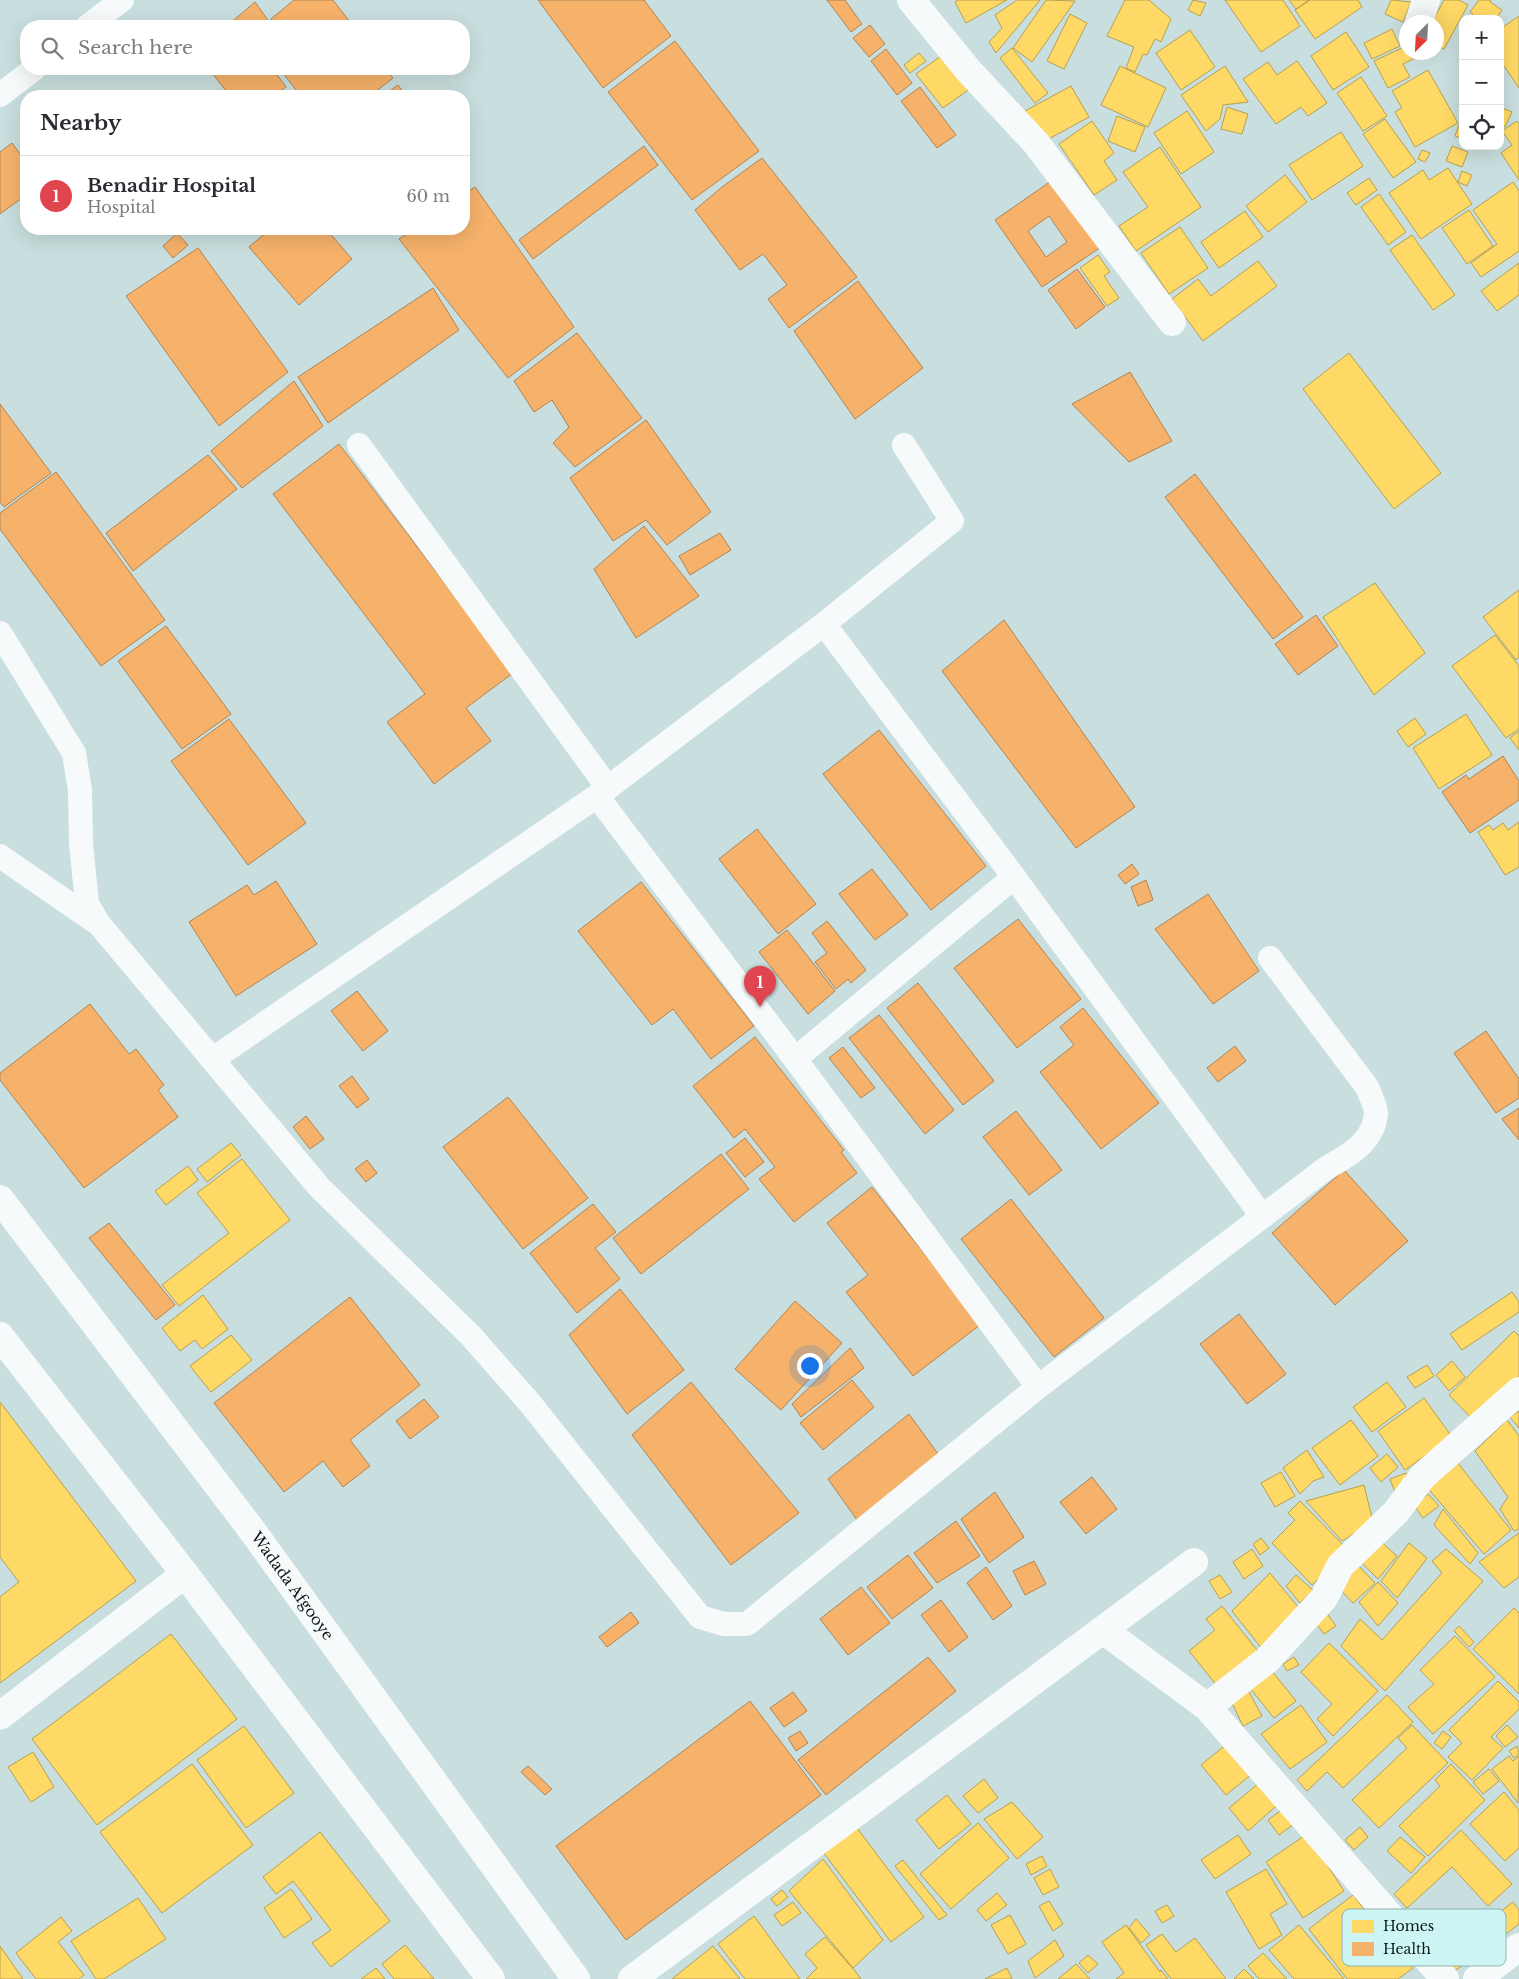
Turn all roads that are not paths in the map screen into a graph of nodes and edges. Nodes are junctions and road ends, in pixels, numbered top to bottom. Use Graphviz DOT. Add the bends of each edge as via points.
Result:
graph roads {
  1 [pos="122,0"];
  2 [pos="912,0"];
  3 [pos="96,20"];
  4 [pos="26,75"];
  5 [pos="0,95"];
  6 [pos="1172,322"];
  7 [pos="359,445"];
  8 [pos="904,445"];
  9 [pos="824,624"];
  10 [pos="0,633"];
  11 [pos="602,792"];
  12 [pos="0,856"];
  13 [pos="1014,877"];
  14 [pos="98,924"];
  15 [pos="1270,958"];
  16 [pos="213,1059"];
  17 [pos="795,1059"];
  18 [pos="0,1199"];
  19 [pos="1262,1216"];
  20 [pos="0,1336"];
  21 [pos="1038,1387"];
  22 [pos="1519,1391"];
  23 [pos="1194,1562"];
  24 [pos="185,1574"];
  25 [pos="1103,1630"];
  26 [pos="1207,1706"];
  27 [pos="0,1716"];
  28 [pos="1384,1909"];
  29 [pos="1519,1947"];
  30 [pos="1506,1957"];
  31 [pos="1434,1966"];
  32 [pos="1494,1966"];
  33 [pos="491,1979"];
  34 [pos="576,1979"];
  35 [pos="632,1979"];
  36 [pos="1445,1979"];
  37 [pos="1477,1979"];
  1 -- 3 [label="lane"];
  2 -- 6 [label="main road" via="968,70 1036,142"];
  4 -- 5 [label="lane"];
  7 -- 11 [label="lane"];
  8 -- 9 [label="lane" via="952,521"];
  9 -- 11 [label="lane"];
  9 -- 13 [label="lane"];
  10 -- 14 [label="lane" via="74,753 80,790 87,904"];
  11 -- 16 [label="lane"];
  11 -- 17 [label="lane"];
  12 -- 14 [label="lane"];
  13 -- 17 [label="lane"];
  13 -- 19 [label="lane"];
  14 -- 16 [label="lane"];
  15 -- 19 [label="lane" via="1368,1087 1376,1112 1371,1132 1357,1150 1325,1169"];
  16 -- 21 [label="lane" via="320,1187 478,1343 700,1617 724,1624 747,1624"];
  17 -- 21 [label="lane"];
  18 -- 34 [label="main road, Wadada Afgooye" via="251,1529"];
  19 -- 21 [label="lane"];
  20 -- 24 [label="main road"];
  22 -- 26 [label="main road" via="1423,1476 1396,1512 1340,1566 1324,1598 1267,1660"];
  23 -- 25 [label="main road"];
  24 -- 27 [label="main road"];
  24 -- 33 [label="main road"];
  25 -- 26 [label="main road"];
  25 -- 35 [label="main road"];
  26 -- 28 [label="main road"];
  29 -- 30 [label="main road"];
  31 -- 36 [label="main road"];
  32 -- 37 [label="main road"];
}
